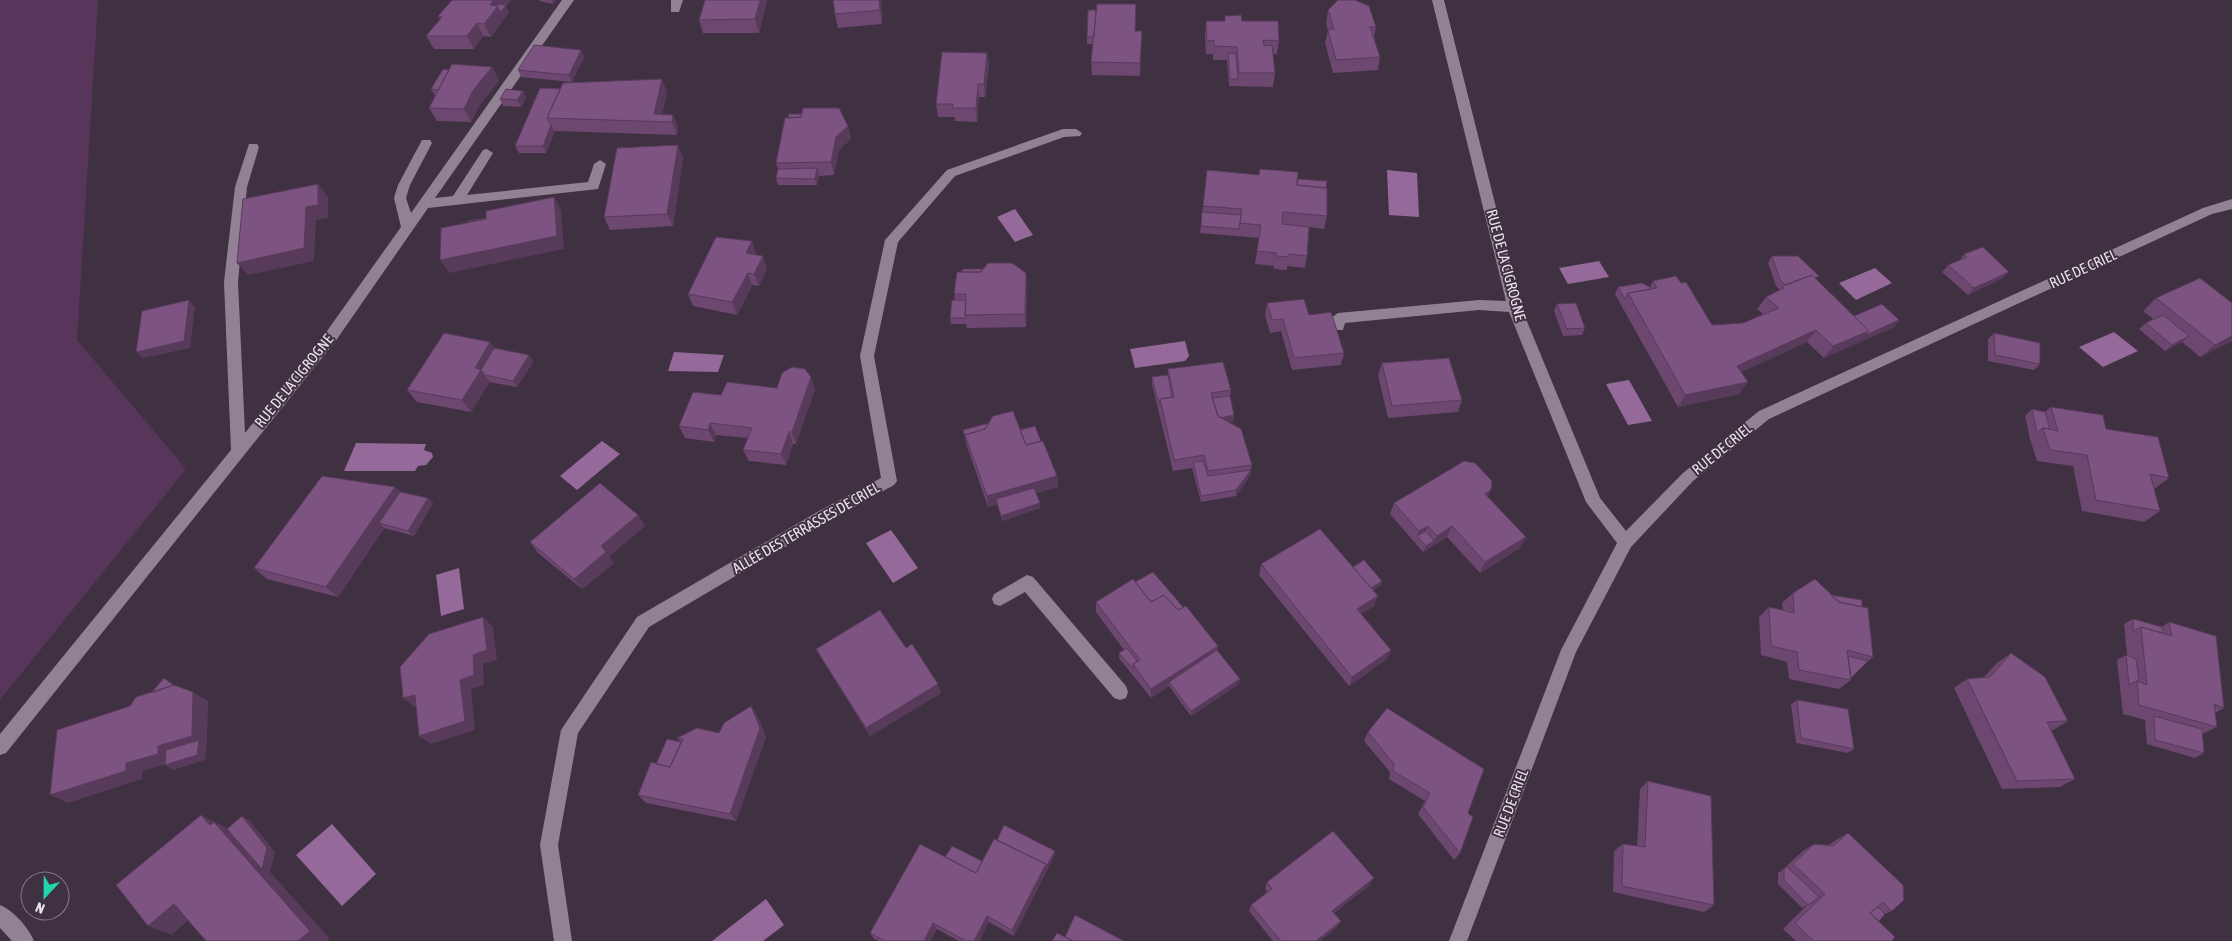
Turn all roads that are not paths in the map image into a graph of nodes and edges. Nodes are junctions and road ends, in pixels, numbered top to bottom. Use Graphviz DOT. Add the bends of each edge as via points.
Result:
graph roads {
  1 [pos="568,0"];
  2 [pos="1438,0"];
  3 [pos="1076,133"];
  4 [pos="426,143"];
  5 [pos="253,147"];
  6 [pos="487,153"];
  7 [pos="600,164"];
  8 [pos="457,201"];
  9 [pos="424,204"];
  10 [pos="2232,204"];
  11 [pos="408,227"];
  12 [pos="1514,307"];
  13 [pos="1338,326"];
  14 [pos="238,451"];
  15 [pos="1625,542"];
  16 [pos="1000,600"];
  17 [pos="1120,692"];
  18 [pos="0,747"];
  19 [pos="0,914"];
  20 [pos="25,941"];
  21 [pos="563,941"];
  22 [pos="1458,941"];
  1 -- 9 [label="street, RUE DE LA CIGROGNE"];
  2 -- 12 [label="street, RUE DE LA CIGROGNE"];
  3 -- 21 [label="street, ALLÉE DES TERRASSES DE CRIEL" via="1063,133 951,173 892,240 867,356 889,482 824,516 643,622 570,730 549,844"];
  4 -- 11 [label="street" via="400,198"];
  5 -- 14 [label="street" via="241,187 231,282"];
  6 -- 8 [label="street"];
  7 -- 8 [label="street" via="593,186"];
  8 -- 9 [label="street"];
  9 -- 11 [label="street, RUE DE LA CIGROGNE"];
  10 -- 15 [label="street, RUE DE CRIEL" via="2208,211 1764,416 1688,477"];
  11 -- 14 [label="street, RUE DE LA CIGROGNE" via="332,335"];
  12 -- 13 [label="street" via="1479,305 1338,318"];
  12 -- 15 [label="street, RUE DE LA CIGROGNE" via="1594,502"];
  14 -- 18 [label="street, RUE DE LA CIGROGNE"];
  15 -- 22 [label="street, RUE DE CRIEL" via="1569,650"];
  16 -- 17 [label="street" via="1027,582"];
  19 -- 20 [label="street"];
}
